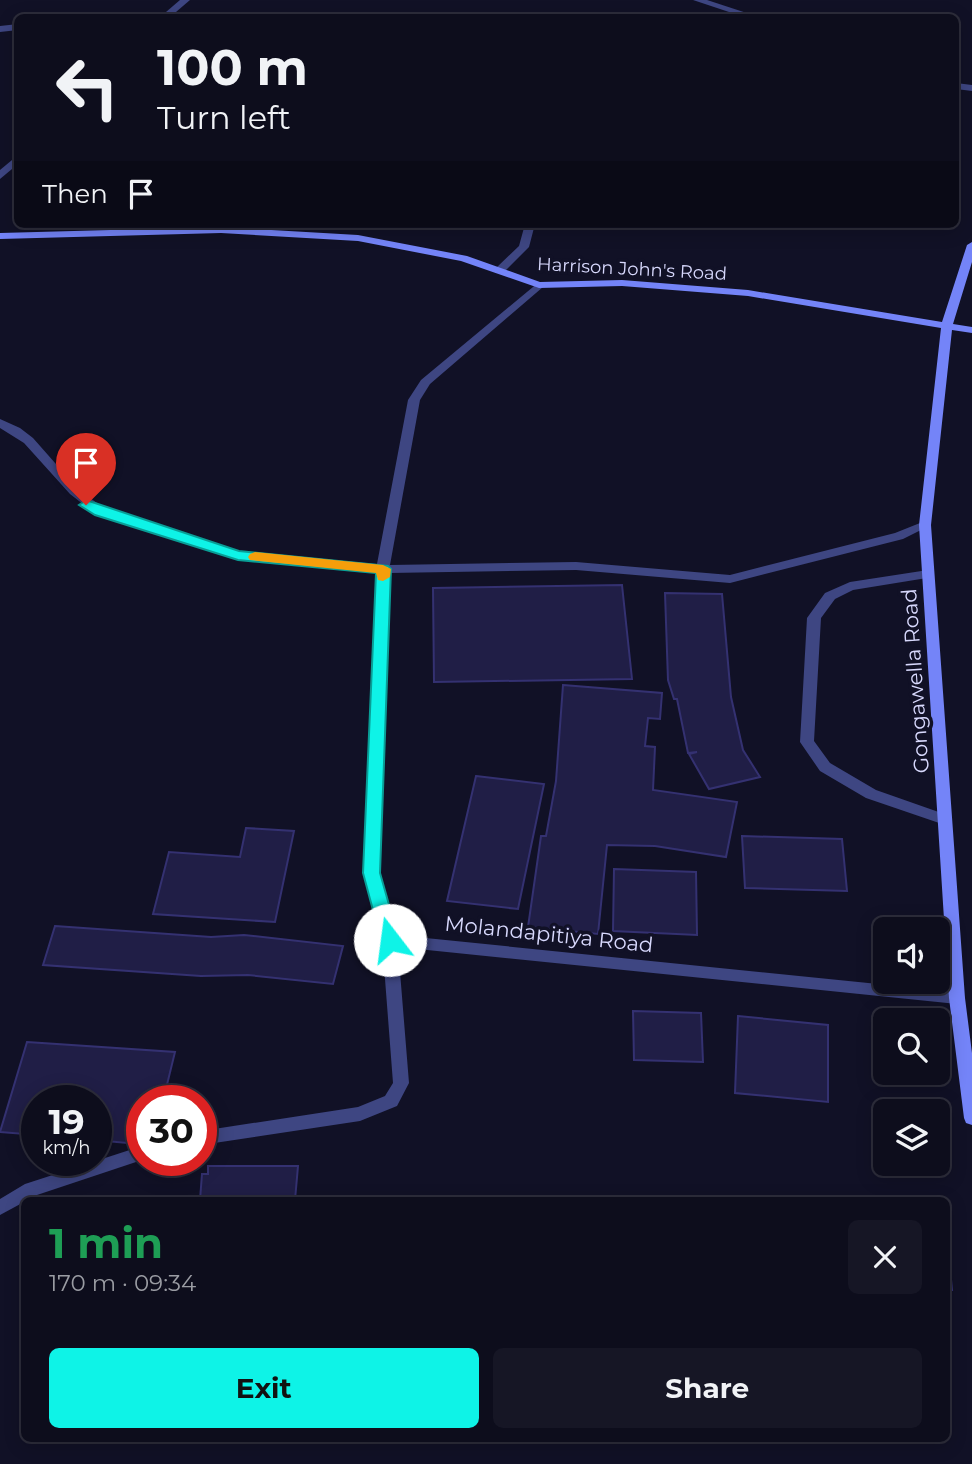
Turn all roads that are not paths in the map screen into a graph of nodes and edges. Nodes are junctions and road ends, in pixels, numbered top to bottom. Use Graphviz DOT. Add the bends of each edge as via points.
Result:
graph roads {
  1 [pos="186,0"];
  2 [pos="697,0"];
  3 [pos="168,14"];
  4 [pos="744,14"];
  5 [pos="14,162"];
  6 [pos="0,176"];
  7 [pos="529,228"];
  8 [pos="0,236"];
  9 [pos="972,245"];
  10 [pos="499,271"];
  11 [pos="539,285"];
  12 [pos="947,325"];
  13 [pos="972,330"];
  14 [pos="0,423"];
  15 [pos="925,525"];
  16 [pos="383,569"];
  17 [pos="928,574"];
  18 [pos="945,820"];
  19 [pos="390,940"];
  20 [pos="957,998"];
  21 [pos="972,1118"];
  22 [pos="217,1136"];
  23 [pos="126,1158"];
  24 [pos="0,1208"];
  1 -- 3 [label="street"];
  2 -- 4 [label="street"];
  5 -- 6 [label="street"];
  7 -- 10 [label="street" via="524,247"];
  8 -- 10 [label="street, Harrison John's Road" via="222,230 358,237 463,258"];
  9 -- 12 [label="street, Gongawella Road"];
  10 -- 11 [label="street, Harrison John's Road"];
  11 -- 12 [label="street, Harrison John's Road" via="622,283 748,293"];
  11 -- 16 [label="street" via="425,382 414,400"];
  12 -- 13 [label="street, Harrison John's Road"];
  12 -- 15 [label="street, Gongawella Road"];
  14 -- 16 [label="street" via="23,433 86,505 100,512 238,555"];
  15 -- 16 [label="street" via="899,536 730,579 576,566"];
  15 -- 17 [label="street, Gongawella Road"];
  16 -- 19 [label="street" via="371,873"];
  17 -- 18 [label="street, Gongawella Road"];
  17 -- 18 [label="street" via="850,586 830,596 814,618 807,742 825,767 871,794"];
  18 -- 20 [label="street, Gongawella Road"];
  19 -- 20 [label="street, Molandapitiya Road"];
  19 -- 22 [label="street" via="401,1083 391,1101 360,1114"];
  20 -- 21 [label="street, Gongawella Road"];
  23 -- 24 [label="street" via="31,1189"];
}
